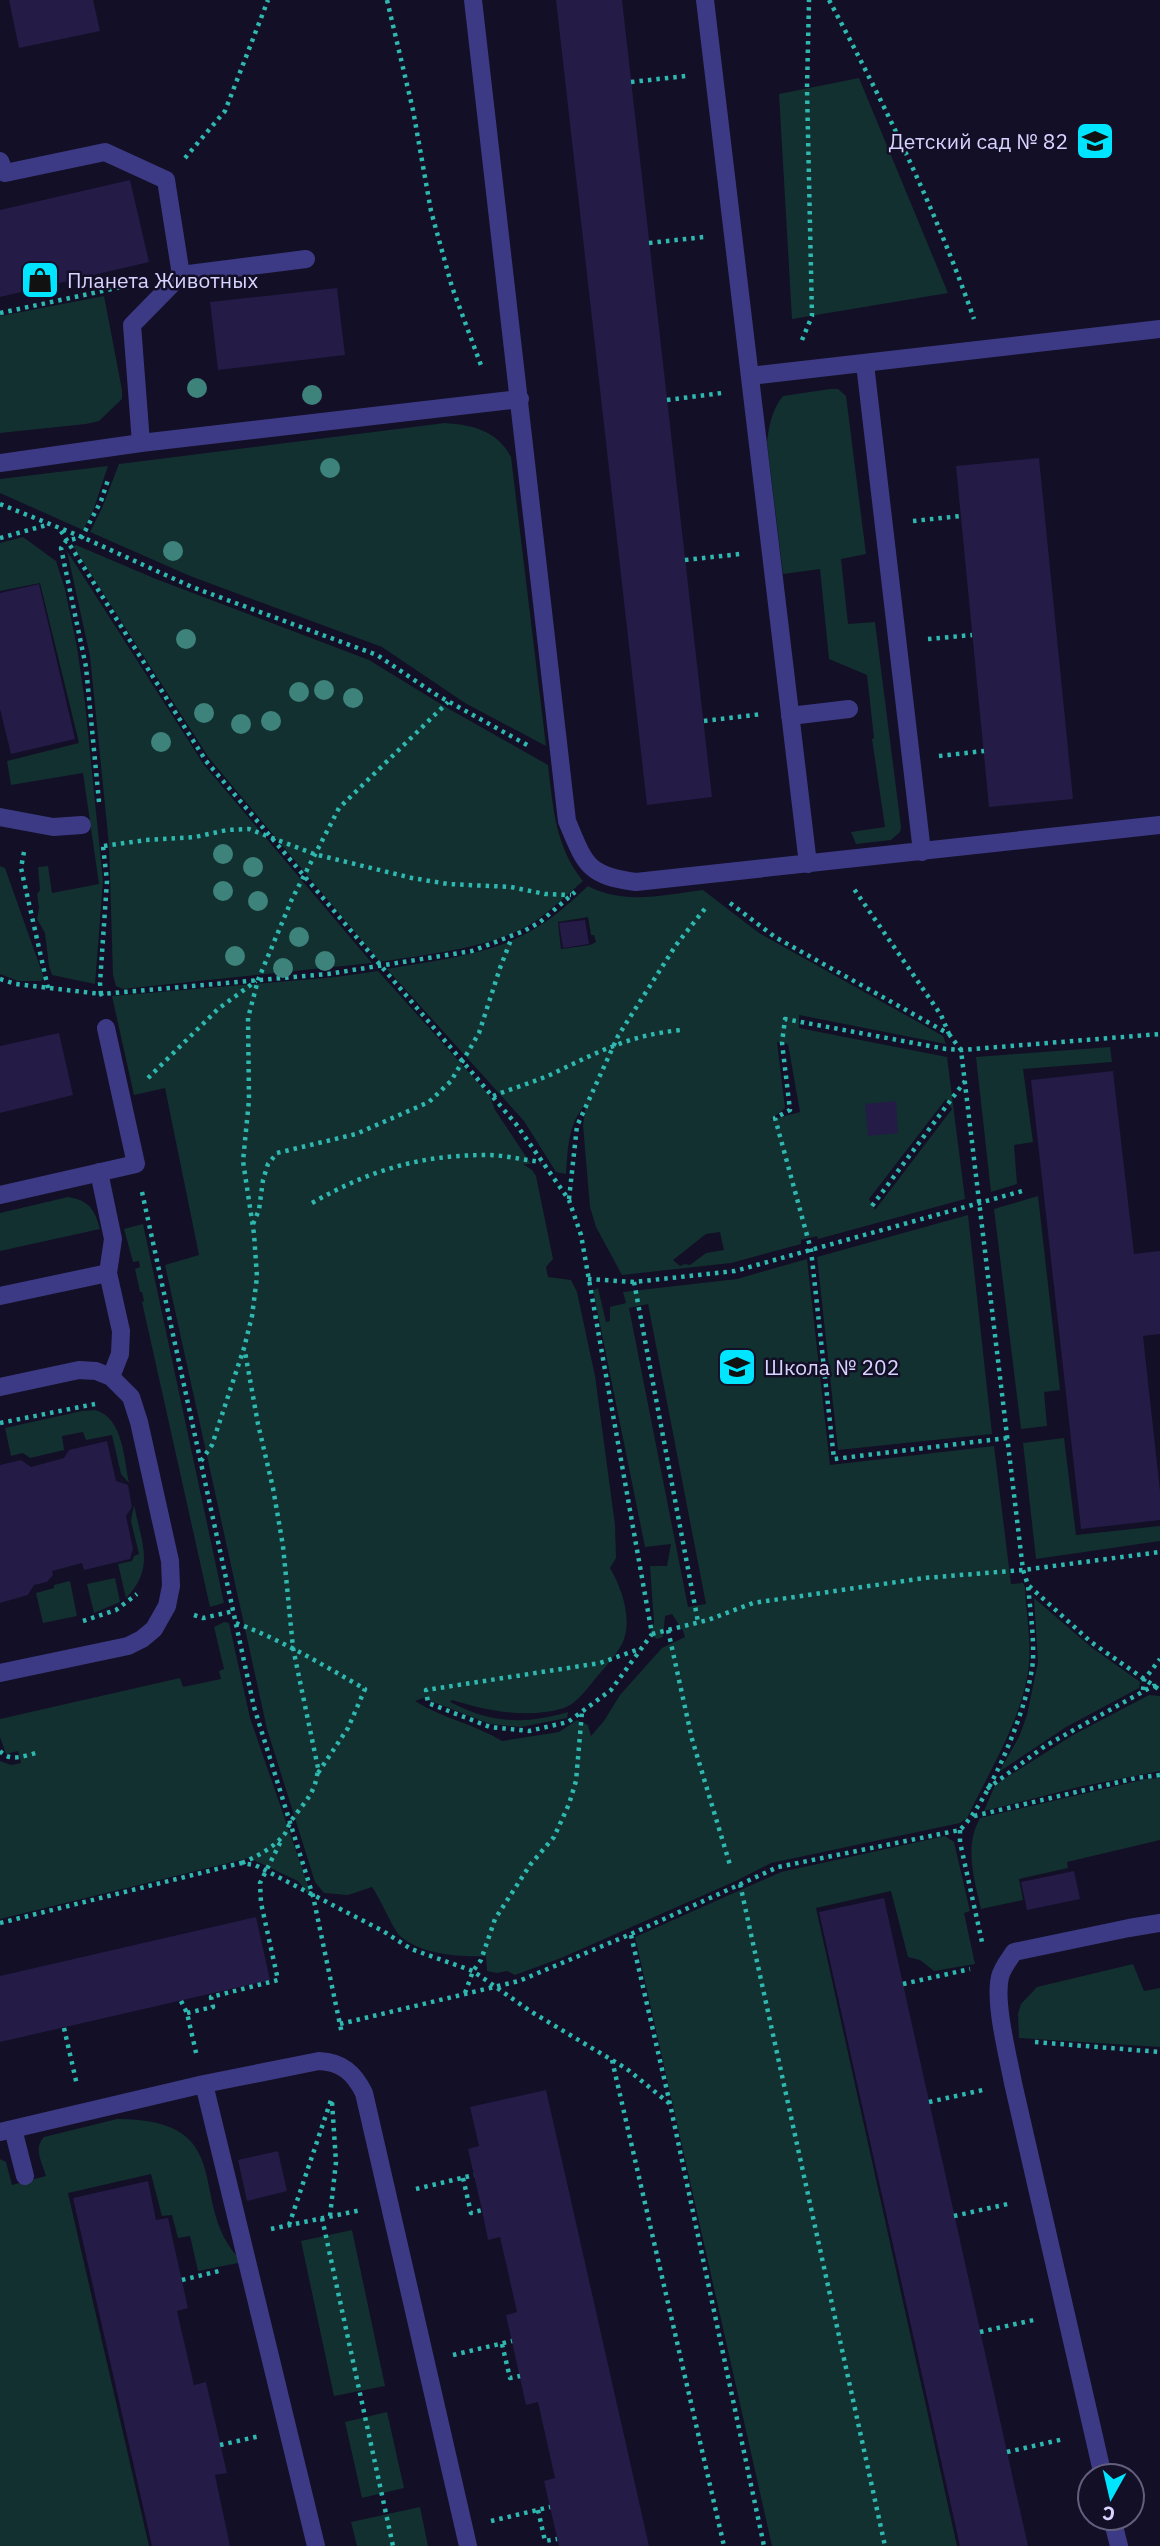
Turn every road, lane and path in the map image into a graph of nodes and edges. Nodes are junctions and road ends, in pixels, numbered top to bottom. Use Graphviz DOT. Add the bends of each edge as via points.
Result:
graph roads {
  1 [pos="268,0"];
  2 [pos="387,0"];
  3 [pos="473,0"];
  4 [pos="705,0"];
  5 [pos="809,0"];
  6 [pos="828,0"];
  7 [pos="714,73"];
  8 [pos="631,82"];
  9 [pos="0,161"];
  10 [pos="166,180"];
  11 [pos="733,234"];
  12 [pos="649,243"];
  13 [pos="306,259"];
  14 [pos="181,275"];
  15 [pos="129,286"];
  16 [pos="0,313"];
  17 [pos="1160,329"];
  18 [pos="985,350"];
  19 [pos="865,364"];
  20 [pos="789,372"];
  21 [pos="751,383"];
  22 [pos="520,399"];
  23 [pos="667,400"];
  24 [pos="496,402"];
  25 [pos="141,443"];
  26 [pos="119,447"];
  27 [pos="0,463"];
  28 [pos="0,504"];
  29 [pos="961,516"];
  30 [pos="883,524"];
  31 [pos="48,525"];
  32 [pos="61,531"];
  33 [pos="82,537"];
  34 [pos="0,538"];
  35 [pos="65,541"];
  36 [pos="771,550"];
  37 [pos="685,560"];
  38 [pos="972,635"];
  39 [pos="897,642"];
  40 [pos="448,702"];
  41 [pos="849,709"];
  42 [pos="790,713"];
  43 [pos="704,721"];
  44 [pos="984,751"];
  45 [pos="911,758"];
  46 [pos="561,763"];
  47 [pos="100,811"];
  48 [pos="0,817"];
  49 [pos="29,824"];
  50 [pos="82,825"];
  51 [pos="1160,825"];
  52 [pos="102,835"];
  53 [pos="271,837"];
  54 [pos="103,846"];
  55 [pos="922,852"];
  56 [pos="314,854"];
  57 [pos="808,864"];
  58 [pos="595,872"];
  59 [pos="704,875"];
  60 [pos="303,877"];
  61 [pos="853,889"];
  62 [pos="717,894"];
  63 [pos="572,895"];
  64 [pos="513,936"];
  65 [pos="380,966"];
  66 [pos="0,979"];
  67 [pos="258,979"];
  68 [pos="48,988"];
  69 [pos="102,994"];
  70 [pos="106,1028"];
  71 [pos="681,1030"];
  72 [pos="949,1034"];
  73 [pos="1160,1034"];
  74 [pos="614,1044"];
  75 [pos="961,1050"];
  76 [pos="464,1061"];
  77 [pos="965,1081"];
  78 [pos="493,1096"];
  79 [pos="123,1104"];
  80 [pos="542,1163"];
  81 [pos="136,1164"];
  82 [pos="99,1172"];
  83 [pos="1026,1190"];
  84 [pos="0,1195"];
  85 [pos="569,1200"];
  86 [pos="312,1203"];
  87 [pos="979,1203"];
  88 [pos="872,1206"];
  89 [pos="252,1225"];
  90 [pos="811,1250"];
  91 [pos="108,1273"];
  92 [pos="588,1279"];
  93 [pos="634,1282"];
  94 [pos="0,1296"];
  95 [pos="244,1348"];
  96 [pos="111,1377"];
  97 [pos="0,1387"];
  98 [pos="103,1405"];
  99 [pos="0,1423"];
  100 [pos="1007,1438"];
  101 [pos="201,1462"];
  102 [pos="1160,1552"];
  103 [pos="1023,1570"];
  104 [pos="145,1583"];
  105 [pos="1028,1585"];
  106 [pos="698,1622"];
  107 [pos="76,1623"];
  108 [pos="236,1623"];
  109 [pos="668,1630"];
  110 [pos="652,1634"];
  111 [pos="293,1648"];
  112 [pos="642,1648"];
  113 [pos="1160,1659"];
  114 [pos="0,1673"];
  115 [pos="1144,1680"];
  116 [pos="1153,1686"];
  117 [pos="1160,1688"];
  118 [pos="1143,1691"];
  119 [pos="582,1712"];
  120 [pos="0,1751"];
  121 [pos="40,1752"];
  122 [pos="317,1774"];
  123 [pos="1160,1775"];
  124 [pos="986,1789"];
  125 [pos="973,1816"];
  126 [pos="291,1822"];
  127 [pos="960,1830"];
  128 [pos="285,1835"];
  129 [pos="241,1863"];
  130 [pos="730,1865"];
  131 [pos="266,1870"];
  132 [pos="740,1884"];
  133 [pos="313,1896"];
  134 [pos="0,1923"];
  135 [pos="1160,1923"];
  136 [pos="631,1934"];
  137 [pos="988,1965"];
  138 [pos="473,1971"];
  139 [pos="903,1984"];
  140 [pos="496,1987"];
  141 [pos="999,1989"];
  142 [pos="465,1994"];
  143 [pos="181,2001"];
  144 [pos="187,2013"];
  145 [pos="340,2024"];
  146 [pos="64,2028"];
  147 [pos="1005,2038"];
  148 [pos="1160,2052"];
  149 [pos="612,2060"];
  150 [pos="345,2068"];
  151 [pos="1013,2083"];
  152 [pos="204,2084"];
  153 [pos="332,2098"];
  154 [pos="929,2102"];
  155 [pos="670,2104"];
  156 [pos="83,2112"];
  157 [pos="7,2130"];
  158 [pos="474,2175"];
  159 [pos="25,2176"];
  160 [pos="463,2178"];
  161 [pos="1038,2197"];
  162 [pos="389,2199"];
  163 [pos="482,2210"];
  164 [pos="954,2216"];
  165 [pos="330,2217"];
  166 [pos="322,2218"];
  167 [pos="289,2225"];
  168 [pos="240,2235"];
  169 [pos="247,2265"];
  170 [pos="182,2280"];
  171 [pos="1065,2313"];
  172 [pos="980,2332"];
  173 [pos="512,2342"];
  174 [pos="502,2343"];
  175 [pos="425,2361"];
  176 [pos="520,2376"];
  177 [pos="288,2430"];
  178 [pos="1093,2433"];
  179 [pos="220,2445"];
  180 [pos="1007,2452"];
  181 [pos="1099,2462"];
  182 [pos="550,2507"];
  183 [pos="538,2510"];
  184 [pos="463,2527"];
  185 [pos="557,2539"];
  186 [pos="316,2546"];
  187 [pos="393,2546"];
  188 [pos="468,2546"];
  189 [pos="724,2546"];
  190 [pos="764,2546"];
  191 [pos="885,2546"];
  1 -- 10 [label="path" via="225,111"];
  2 -- 24 [label="path" via="431,211 452,287"];
  3 -- 22 [label="lane"];
  4 -- 7 [label="lane"];
  5 -- 20 [label="path" via="812,316"];
  6 -- 18 [label="path" via="919,179"];
  7 -- 8 [label="path"];
  7 -- 11 [label="lane"];
  9 -- 10 [label="lane" via="5,173 105,152"];
  10 -- 14 [label="lane"];
  11 -- 12 [label="path"];
  11 -- 21 [label="lane"];
  13 -- 14 [label="lane"];
  14 -- 25 [label="lane" via="132,325"];
  15 -- 16 [label="path"];
  17 -- 18 [label="lane"];
  18 -- 19 [label="lane"];
  19 -- 20 [label="lane"];
  19 -- 30 [label="lane"];
  20 -- 21 [label="lane"];
  21 -- 23 [label="path"];
  21 -- 36 [label="lane"];
  22 -- 24 [label="lane"];
  22 -- 46 [label="lane"];
  24 -- 25 [label="lane"];
  25 -- 26 [label="lane"];
  26 -- 27 [label="lane"];
  26 -- 33 [label="path" via="101,500"];
  28 -- 31 [label="path"];
  29 -- 30 [label="path"];
  30 -- 39 [label="lane"];
  31 -- 32 [label="path"];
  31 -- 34 [label="path"];
  32 -- 33 [label="path"];
  32 -- 35 [label="path"];
  33 -- 35 [label="path"];
  33 -- 40 [label="path" via="192,587 377,655"];
  35 -- 47 [label="path" via="61,548 86,667"];
  35 -- 53 [label="path" via="206,761"];
  36 -- 37 [label="path"];
  36 -- 42 [label="lane"];
  38 -- 39 [label="path"];
  39 -- 45 [label="lane"];
  40 -- 46 [label="path"];
  40 -- 56 [label="path" via="339,808"];
  41 -- 42 [label="lane"];
  42 -- 43 [label="path"];
  42 -- 57 [label="lane"];
  44 -- 45 [label="path"];
  45 -- 55 [label="lane"];
  46 -- 58 [label="lane" via="567,821"];
  48 -- 49 [label="lane"];
  49 -- 50 [label="lane"];
  49 -- 68 [label="path" via="21,868"];
  51 -- 55 [label="lane"];
  52 -- 54 [label="path"];
  53 -- 54 [label="path" via="249,829 227,830"];
  53 -- 56 [label="path"];
  53 -- 60 [label="path"];
  54 -- 69 [label="path" via="107,881"];
  55 -- 57 [label="lane"];
  56 -- 60 [label="path"];
  56 -- 63 [label="path" via="436,882"];
  57 -- 59 [label="lane"];
  58 -- 59 [label="lane" via="636,883"];
  58 -- 63 [label="path"];
  59 -- 62 [label="path"];
  60 -- 65 [label="path"];
  60 -- 67 [label="path"];
  61 -- 72 [label="path" via="941,1015"];
  62 -- 72 [label="path" via="775,937"];
  62 -- 74 [label="path" via="676,945"];
  63 -- 64 [label="path" via="540,922"];
  64 -- 65 [label="path" via="472,951"];
  64 -- 76 [label="path" via="479,1033"];
  65 -- 67 [label="path"];
  65 -- 76 [label="path"];
  66 -- 68 [label="path"];
  67 -- 69 [label="path"];
  67 -- 79 [label="path" via="218,1009"];
  67 -- 89 [label="path" via="248,1018 249,1100 243,1161"];
  68 -- 69 [label="path"];
  69 -- 70 [label="path"];
  70 -- 79 [label="lane"];
  71 -- 74 [label="path" via="644,1034"];
  72 -- 75 [label="path"];
  73 -- 75 [label="path"];
  74 -- 78 [label="path"];
  74 -- 85 [label="path" via="577,1126"];
  75 -- 77 [label="path"];
  75 -- 90 [label="path" via="785,1019 782,1043 790,1110 775,1118"];
  76 -- 78 [label="path"];
  76 -- 89 [label="path" via="429,1102 356,1133 277,1153 268,1164 260,1210"];
  77 -- 87 [label="path"];
  77 -- 88 [label="path"];
  78 -- 80 [label="path"];
  79 -- 81 [label="lane"];
  80 -- 85 [label="path"];
  80 -- 86 [label="path" via="489,1155 431,1159 384,1168"];
  81 -- 82 [label="lane"];
  81 -- 101 [label="path"];
  82 -- 84 [label="lane"];
  82 -- 91 [label="lane" via="113,1239"];
  83 -- 87 [label="path"];
  85 -- 92 [label="path"];
  87 -- 90 [label="path"];
  87 -- 100 [label="path"];
  89 -- 95 [label="path" via="257,1277"];
  90 -- 93 [label="path" via="735,1271"];
  90 -- 100 [label="path" via="834,1459"];
  91 -- 94 [label="lane"];
  91 -- 96 [label="lane" via="121,1331 120,1354"];
  92 -- 93 [label="path"];
  92 -- 110 [label="path"];
  93 -- 106 [label="path"];
  95 -- 101 [label="path" via="212,1446"];
  95 -- 111 [label="path" via="283,1546"];
  96 -- 97 [label="lane" via="79,1370"];
  96 -- 114 [label="lane" via="131,1397 139,1422 170,1561 167,1606 154,1629 128,1646"];
  98 -- 99 [label="path"];
  100 -- 103 [label="path"];
  101 -- 108 [label="path"];
  102 -- 103 [label="path"];
  103 -- 105 [label="path"];
  103 -- 106 [label="path" via="924,1578 753,1602"];
  104 -- 107 [label="path" via="116,1610"];
  105 -- 115 [label="path" via="1091,1642"];
  105 -- 124 [label="path" via="1033,1660 1017,1726"];
  106 -- 109 [label="path"];
  108 -- 111 [label="path"];
  108 -- 126 [label="path" via="260,1731"];
  109 -- 110 [label="path"];
  109 -- 130 [label="path" via="692,1739"];
  110 -- 112 [label="path"];
  111 -- 122 [label="path"];
  111 -- 122 [label="path" via="365,1689 348,1728"];
  112 -- 119 [label="path" via="611,1690"];
  112 -- 119 [label="path" via="600,1663 426,1690 428,1703 489,1727 529,1731 568,1723"];
  113 -- 115 [label="path"];
  115 -- 116 [label="path"];
  115 -- 118 [label="path"];
  116 -- 117 [label="path"];
  116 -- 118 [label="path"];
  118 -- 124 [label="path" via="1045,1746"];
  119 -- 138 [label="path" via="576,1781 569,1804 554,1837 509,1894"];
  120 -- 121 [label="path" via="13,1758"];
  122 -- 126 [label="path" via="305,1805"];
  123 -- 125 [label="path"];
  124 -- 125 [label="path"];
  125 -- 127 [label="path"];
  126 -- 128 [label="path"];
  126 -- 133 [label="path"];
  127 -- 132 [label="path" via="778,1867"];
  127 -- 137 [label="path"];
  128 -- 129 [label="path"];
  128 -- 131 [label="path"];
  129 -- 131 [label="path"];
  129 -- 134 [label="path"];
  131 -- 133 [label="path"];
  131 -- 144 [label="path" via="260,1883 261,1903 278,1980 211,1997 213,2007"];
  132 -- 136 [label="path"];
  132 -- 191 [label="path"];
  133 -- 138 [label="path" via="411,1949"];
  133 -- 145 [label="path"];
  135 -- 141 [label="lane" via="1014,1952 1000,1976"];
  136 -- 140 [label="path" via="554,1968"];
  136 -- 155 [label="path"];
  137 -- 139 [label="path"];
  137 -- 141 [label="path"];
  138 -- 140 [label="path"];
  138 -- 142 [label="path"];
  140 -- 142 [label="path"];
  140 -- 149 [label="path"];
  141 -- 147 [label="lane"];
  142 -- 145 [label="path"];
  143 -- 144 [label="path"];
  144 -- 152 [label="path"];
  145 -- 150 [label="path"];
  146 -- 156 [label="path"];
  147 -- 148 [label="path"];
  147 -- 151 [label="lane"];
  149 -- 155 [label="path"];
  149 -- 189 [label="path"];
  150 -- 152 [label="lane" via="319,2060"];
  150 -- 153 [label="path"];
  150 -- 162 [label="lane" via="364,2093"];
  151 -- 154 [label="path"];
  151 -- 161 [label="lane"];
  152 -- 156 [label="lane"];
  152 -- 168 [label="lane"];
  153 -- 165 [label="path" via="336,2162"];
  153 -- 167 [label="path"];
  155 -- 190 [label="path"];
  156 -- 157 [label="lane"];
  157 -- 159 [label="lane"];
  158 -- 160 [label="path"];
  160 -- 162 [label="path"];
  160 -- 163 [label="path" via="471,2213"];
  161 -- 164 [label="path"];
  161 -- 171 [label="lane"];
  162 -- 165 [label="path"];
  162 -- 175 [label="lane"];
  165 -- 166 [label="path"];
  166 -- 167 [label="path"];
  166 -- 187 [label="path"];
  167 -- 168 [label="path"];
  168 -- 169 [label="lane"];
  169 -- 170 [label="path"];
  169 -- 177 [label="lane"];
  171 -- 172 [label="path"];
  171 -- 178 [label="lane"];
  173 -- 174 [label="path"];
  174 -- 175 [label="path"];
  174 -- 176 [label="path" via="510,2378"];
  175 -- 184 [label="lane"];
  177 -- 179 [label="path"];
  177 -- 186 [label="lane"];
  178 -- 180 [label="path"];
  178 -- 181 [label="lane"];
  182 -- 183 [label="path"];
  183 -- 184 [label="path"];
  183 -- 185 [label="path" via="545,2541"];
  184 -- 188 [label="lane"];
}
